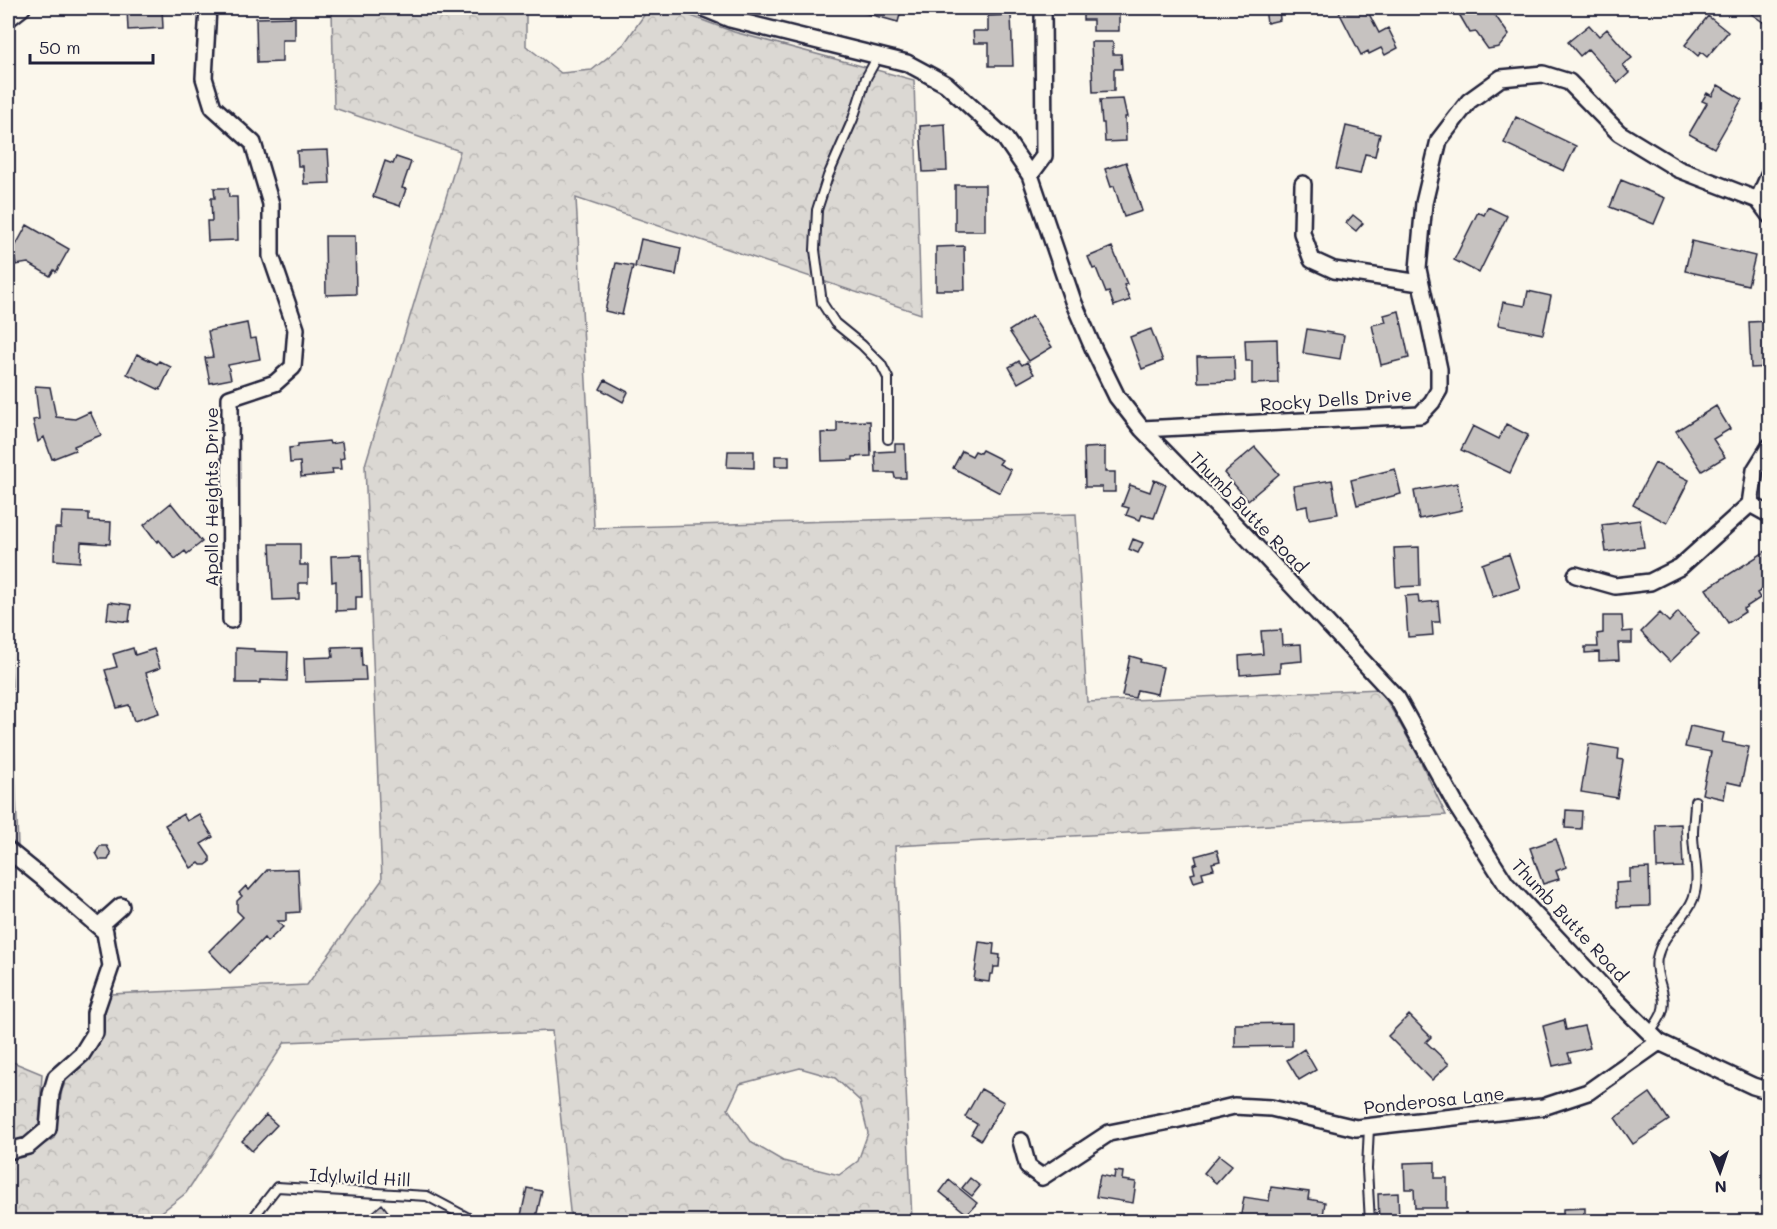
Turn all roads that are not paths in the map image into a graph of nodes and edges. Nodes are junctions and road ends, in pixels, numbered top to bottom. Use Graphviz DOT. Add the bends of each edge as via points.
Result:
graph roads {
  1 [pos="22,8"];
  2 [pos="208,8"];
  3 [pos="704,8"];
  4 [pos="1043,8"];
  5 [pos="8,19"];
  6 [pos="878,56"];
  7 [pos="1770,173"];
  8 [pos="1030,175"];
  9 [pos="1303,184"];
  10 [pos="1758,200"];
  11 [pos="1770,216"];
  12 [pos="1420,283"];
  13 [pos="1142,429"];
  14 [pos="888,439"];
  15 [pos="1770,446"];
  16 [pos="1750,504"];
  17 [pos="1770,515"];
  18 [pos="1576,575"];
  19 [pos="231,620"];
  20 [pos="1695,801"];
  21 [pos="8,850"];
  22 [pos="121,906"];
  23 [pos="105,932"];
  24 [pos="1655,1037"];
  25 [pos="1770,1091"];
  26 [pos="1369,1127"];
  27 [pos="1021,1141"];
  28 [pos="8,1151"];
  29 [pos="255,1221"];
  30 [pos="476,1221"];
  31 [pos="1370,1221"];
  1 -- 5 [label="street"];
  2 -- 19 [label="street, Apollo Heights Drive" via="204,78 213,107 253,143 271,204 272,256 296,329 293,368 275,382 230,398"];
  3 -- 6 [label="street, Thumb Butte Road" via="730,19"];
  4 -- 8 [label="street" via="1044,156"];
  6 -- 8 [label="street, Thumb Butte Road" via="907,63 946,84 1004,137"];
  6 -- 14 [label="lane" via="828,176 817,210 815,250 822,303 835,323 881,364 888,378"];
  7 -- 10 [label="street"];
  8 -- 13 [label="street, Thumb Butte Road" via="1094,350 1117,396"];
  9 -- 12 [label="street" via="1302,233 1312,260 1334,270"];
  10 -- 11 [label="street"];
  10 -- 12 [label="street, Rocky Dells Drive" via="1678,169 1619,133 1569,82 1543,74 1501,78 1469,101 1439,140 1424,203"];
  12 -- 13 [label="street, Rocky Dells Drive" via="1439,369 1439,390 1420,415"];
  13 -- 24 [label="street, Thumb Butte Road" via="1397,698 1457,807 1506,884"];
  15 -- 16 [label="street" via="1755,470"];
  16 -- 17 [label="street"];
  16 -- 18 [label="street" via="1680,567 1650,582 1615,586"];
  20 -- 24 [label="lane" via="1697,886 1656,960 1664,1002"];
  21 -- 23 [label="street"];
  22 -- 23 [label="street" via="103,922"];
  23 -- 28 [label="street" via="111,966 95,1013 96,1033 82,1054 56,1077 48,1129 28,1146"];
  24 -- 25 [label="street, Thumb Butte Road"];
  24 -- 26 [label="street, Ponderosa Lane" via="1588,1092 1543,1107"];
  26 -- 27 [label="street, Ponderosa Lane" via="1356,1128 1271,1108 1234,1106 1109,1133 1042,1177 1028,1167"];
  26 -- 31 [label="lane"];
  29 -- 30 [label="lane, Idylwild Hill" via="277,1187 427,1196"];
}
